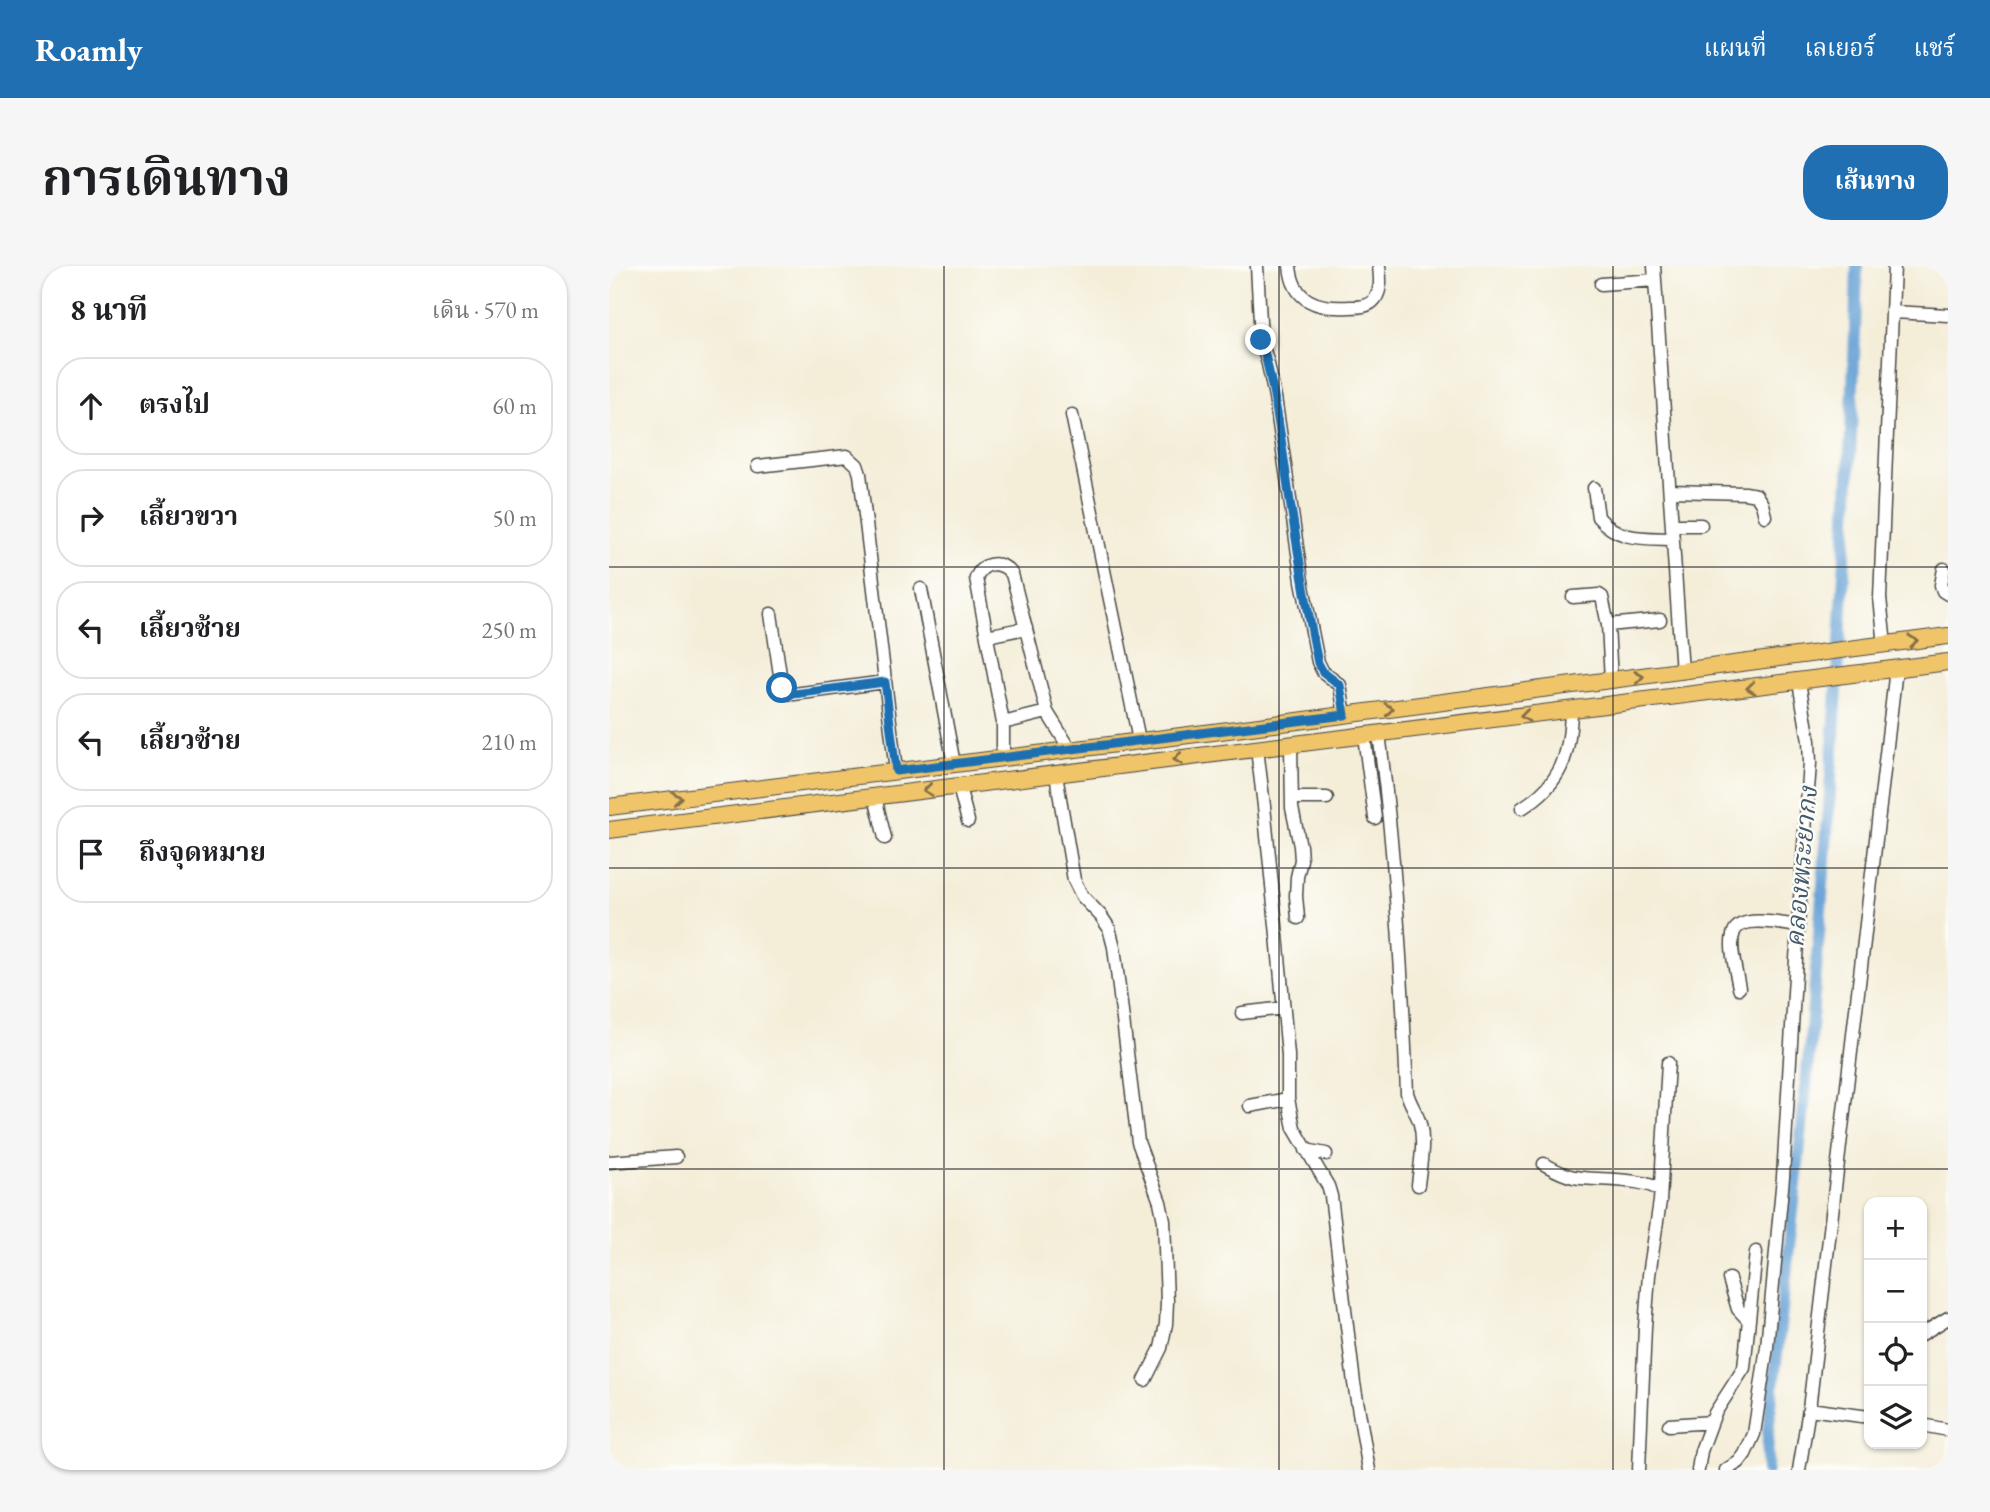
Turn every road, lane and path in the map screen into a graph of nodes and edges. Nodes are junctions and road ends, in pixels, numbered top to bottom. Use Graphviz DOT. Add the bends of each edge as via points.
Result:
graph roads {
  1 [pos="1257,266"];
  2 [pos="1290,266"];
  3 [pos="1379,266"];
  4 [pos="1654,266"];
  5 [pos="1894,266"];
  6 [pos="1655,280"];
  7 [pos="1601,284"];
  8 [pos="1893,312"];
  9 [pos="1948,314"];
  10 [pos="1072,415"];
  11 [pos="758,466"];
  12 [pos="1594,488"];
  13 [pos="1669,491"];
  14 [pos="1765,516"];
  15 [pos="1672,525"];
  16 [pos="1701,525"];
  17 [pos="1673,539"];
  18 [pos="1944,569"];
  19 [pos="921,589"];
  20 [pos="1948,594"];
  21 [pos="1573,597"];
  22 [pos="771,614"];
  23 [pos="1660,620"];
  24 [pos="1608,625"];
  25 [pos="1025,628"];
  26 [pos="987,636"];
  27 [pos="1948,636"];
  28 [pos="1881,645"];
  29 [pos="1948,662"];
  30 [pos="1896,669"];
  31 [pos="1682,672"];
  32 [pos="1611,681"];
  33 [pos="885,682"];
  34 [pos="1799,682"];
  35 [pos="1571,710"];
  36 [pos="1047,712"];
  37 [pos="1345,715"];
  38 [pos="1003,723"];
  39 [pos="1213,732"];
  40 [pos="1371,735"];
  41 [pos="1139,740"];
  42 [pos="1291,745"];
  43 [pos="1070,749"];
  44 [pos="1257,750"];
  45 [pos="1217,754"];
  46 [pos="1003,758"];
  47 [pos="954,764"];
  48 [pos="896,771"];
  49 [pos="1056,775"];
  50 [pos="959,787"];
  51 [pos="875,797"];
  52 [pos="1292,798"];
  53 [pos="1327,798"];
  54 [pos="609,807"];
  55 [pos="1523,808"];
  56 [pos="1375,818"];
  57 [pos="968,821"];
  58 [pos="609,830"];
  59 [pos="885,838"];
  60 [pos="1298,918"];
  61 [pos="1798,926"];
  62 [pos="1739,988"];
  63 [pos="1284,1008"];
  64 [pos="1242,1013"];
  65 [pos="1668,1063"];
  66 [pos="1288,1099"];
  67 [pos="1250,1106"];
  68 [pos="1306,1150"];
  69 [pos="1326,1154"];
  70 [pos="677,1157"];
  71 [pos="609,1162"];
  72 [pos="1544,1164"];
  73 [pos="1418,1185"];
  74 [pos="1661,1191"];
  75 [pos="1756,1252"];
  76 [pos="1729,1279"];
  77 [pos="1948,1318"];
  78 [pos="1749,1321"];
  79 [pos="1927,1331"];
  80 [pos="1145,1380"];
  81 [pos="1809,1409"];
  82 [pos="1864,1416"];
  83 [pos="1711,1422"];
  84 [pos="1669,1425"];
  85 [pos="1927,1426"];
  86 [pos="1948,1430"];
  87 [pos="1369,1470"];
  88 [pos="1639,1470"];
  89 [pos="1699,1470"];
  90 [pos="1726,1470"];
  91 [pos="1798,1470"];
  1 -- 37 [label="street" via="1261,340 1275,397 1318,663 1340,685"];
  2 -- 3 [label="street" via="1298,293 1330,308 1374,301 1379,291"];
  4 -- 6 [label="street"];
  5 -- 8 [label="street"];
  6 -- 7 [label="street"];
  6 -- 13 [label="street"];
  8 -- 9 [label="street"];
  8 -- 28 [label="street"];
  10 -- 41 [label="street"];
  11 -- 33 [label="street" via="847,456 857,465"];
  12 -- 17 [label="street" via="1598,517 1615,532"];
  13 -- 14 [label="street" via="1756,495"];
  13 -- 15 [label="street"];
  15 -- 16 [label="street"];
  15 -- 17 [label="street"];
  17 -- 31 [label="street"];
  18 -- 20 [label="street" via="1941,585"];
  19 -- 47 [label="street"];
  21 -- 24 [label="street" via="1602,597"];
  22 -- 33 [label="street" via="786,693"];
  23 -- 24 [label="street"];
  24 -- 32 [label="street"];
  25 -- 26 [label="street"];
  25 -- 26 [label="street" via="1012,574 1000,564 991,565 976,578"];
  25 -- 36 [label="street"];
  26 -- 38 [label="street"];
  28 -- 27 [label="main road, one-way"];
  28 -- 31 [label="main road"];
  29 -- 30 [label="main road"];
  30 -- 34 [label="main road"];
  30 -- 81 [label="street"];
  32 -- 31 [label="main road, one-way"];
  37 -- 32 [label="main road, one-way"];
  33 -- 48 [label="street"];
  34 -- 35 [label="main road, one-way"];
  34 -- 61 [label="street" via="1810,763"];
  35 -- 40 [label="main road, one-way"];
  35 -- 55 [label="street" via="1560,769 1552,785"];
  36 -- 38 [label="street"];
  36 -- 43 [label="street"];
  37 -- 39 [label="main road"];
  38 -- 46 [label="street"];
  39 -- 41 [label="main road"];
  39 -- 45 [label="main road"];
  40 -- 42 [label="main road"];
  40 -- 56 [label="street"];
  40 -- 73 [label="street" via="1391,824 1407,1093 1422,1143"];
  41 -- 43 [label="main road"];
  42 -- 44 [label="main road"];
  42 -- 52 [label="street"];
  43 -- 46 [label="main road"];
  44 -- 45 [label="main road"];
  44 -- 63 [label="street"];
  45 -- 49 [label="main road, one-way"];
  46 -- 47 [label="main road"];
  47 -- 48 [label="main road"];
  54 -- 48 [label="main road, one-way"];
  49 -- 50 [label="main road"];
  49 -- 80 [label="street" via="1074,880 1105,922 1114,947 1138,1142 1164,1221 1166,1324 1161,1348"];
  50 -- 51 [label="main road, one-way"];
  50 -- 57 [label="street"];
  51 -- 58 [label="main road"];
  51 -- 59 [label="street"];
  52 -- 53 [label="street"];
  52 -- 60 [label="street" via="1301,860"];
  61 -- 62 [label="street" via="1762,921 1738,926 1732,944"];
  61 -- 90 [label="street" via="1767,1348 1754,1434 1739,1462"];
  63 -- 64 [label="street"];
  63 -- 66 [label="street"];
  65 -- 74 [label="street"];
  66 -- 67 [label="street"];
  66 -- 68 [label="street" via="1294,1128"];
  68 -- 69 [label="street"];
  68 -- 87 [label="street" via="1331,1196"];
  70 -- 71 [label="street"];
  72 -- 74 [label="street" via="1570,1176 1642,1182"];
  74 -- 88 [label="street" via="1649,1275"];
  75 -- 78 [label="street"];
  76 -- 78 [label="street" via="1738,1309"];
  77 -- 79 [label="street"];
  78 -- 83 [label="street" via="1744,1367"];
  81 -- 82 [label="street"];
  81 -- 91 [label="street"];
  83 -- 84 [label="street"];
  83 -- 89 [label="street"];
  85 -- 86 [label="street"];
}
